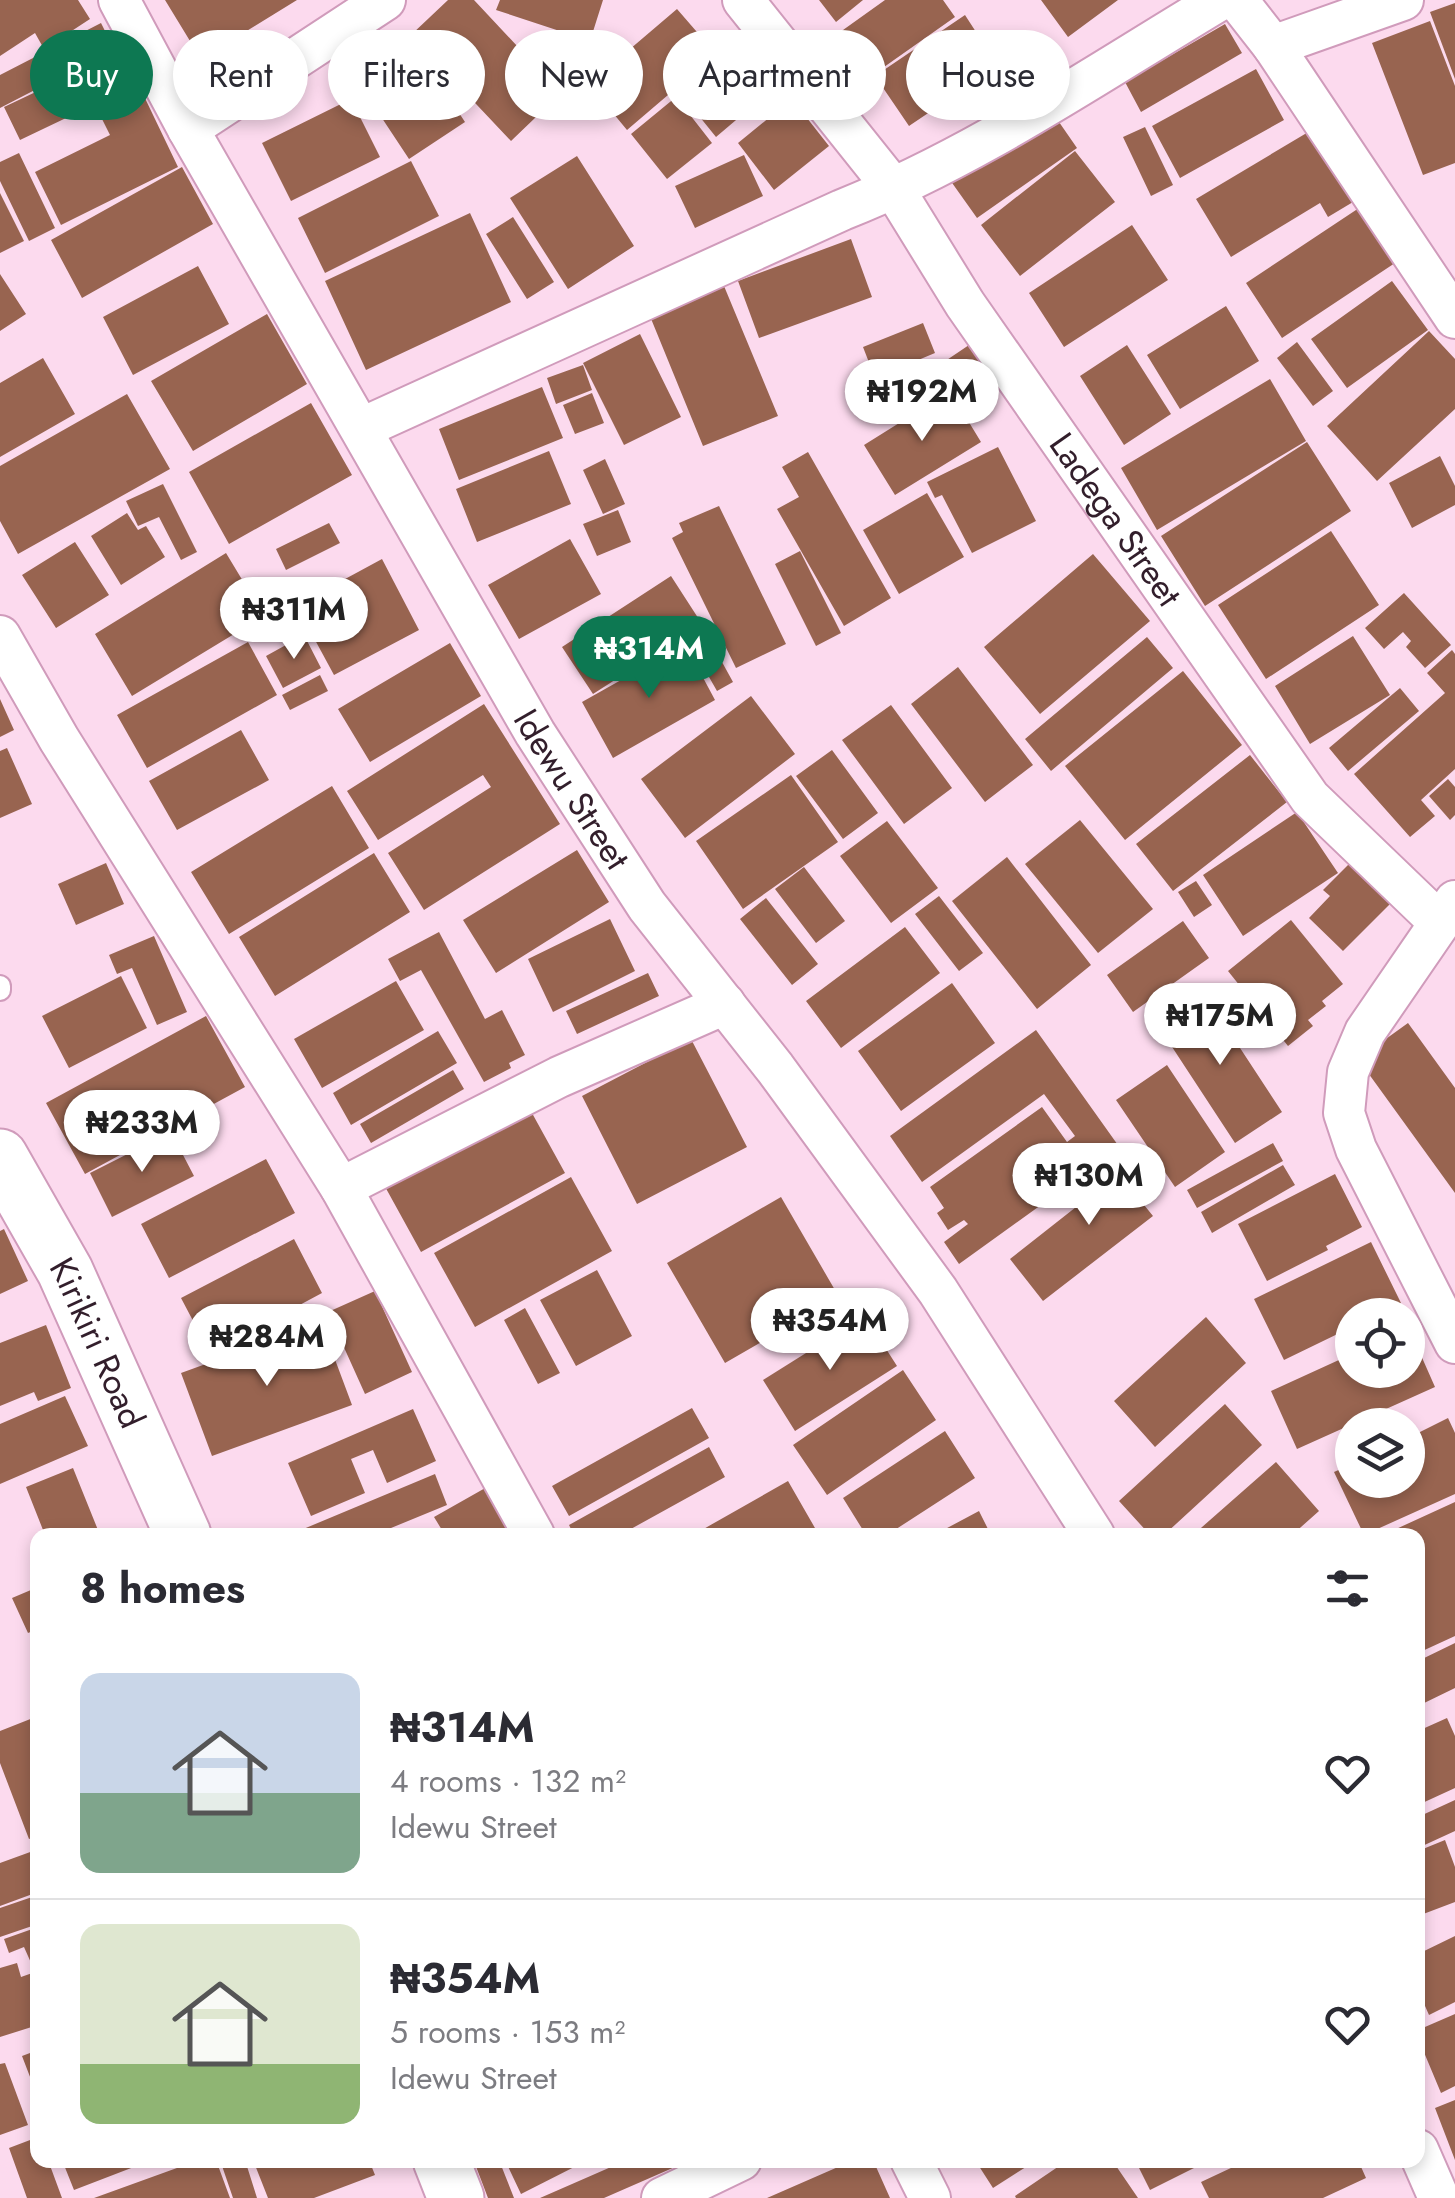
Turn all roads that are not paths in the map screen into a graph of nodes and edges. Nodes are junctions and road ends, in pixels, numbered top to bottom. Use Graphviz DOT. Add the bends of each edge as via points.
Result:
graph roads {
  1 [pos="119,0"];
  2 [pos="385,0"];
  3 [pos="742,0"];
  4 [pos="1220,0"];
  5 [pos="1237,0"];
  6 [pos="1404,0"];
  7 [pos="1272,46"];
  8 [pos="188,129"];
  9 [pos="894,189"];
  10 [pos="1455,318"];
  11 [pos="362,428"];
  12 [pos="0,636"];
  13 [pos="1447,911"];
  14 [pos="724,1004"];
  15 [pos="0,1157"];
  16 [pos="341,1188"];
  17 [pos="1455,1343"];
  18 [pos="180,1528"];
  19 [pos="530,1528"];
  20 [pos="1090,1528"];
  21 [pos="1425,2167"];
  22 [pos="444,2168"];
  23 [pos="724,2168"];
  24 [pos="915,2168"];
  25 [pos="456,2198"];
  26 [pos="662,2198"];
  27 [pos="930,2198"];
  28 [pos="1438,2198"];
  1 -- 8 [label="street, Idewu Street"];
  2 -- 8 [label="street"];
  3 -- 9 [label="street, Ladega Street"];
  4 -- 9 [label="street"];
  5 -- 7 [label="street"];
  6 -- 7 [label="street"];
  7 -- 10 [label="street"];
  8 -- 11 [label="street, Idewu Street"];
  9 -- 11 [label="street"];
  9 -- 13 [label="street, Ladega Street" via="964,304 1310,798"];
  11 -- 14 [label="street, Idewu Street" via="535,733 648,906"];
  12 -- 16 [label="street"];
  13 -- 17 [label="street" via="1365,1032 1348,1072 1344,1113"];
  14 -- 16 [label="street" via="559,1077"];
  14 -- 20 [label="street, Idewu Street" via="938,1291"];
  15 -- 18 [label="main road, Kirikiri Road" via="65,1270"];
  16 -- 19 [label="street"];
  21 -- 28 [label="street"];
  22 -- 25 [label="main road"];
  23 -- 26 [label="street"];
  24 -- 27 [label="street"];
}
